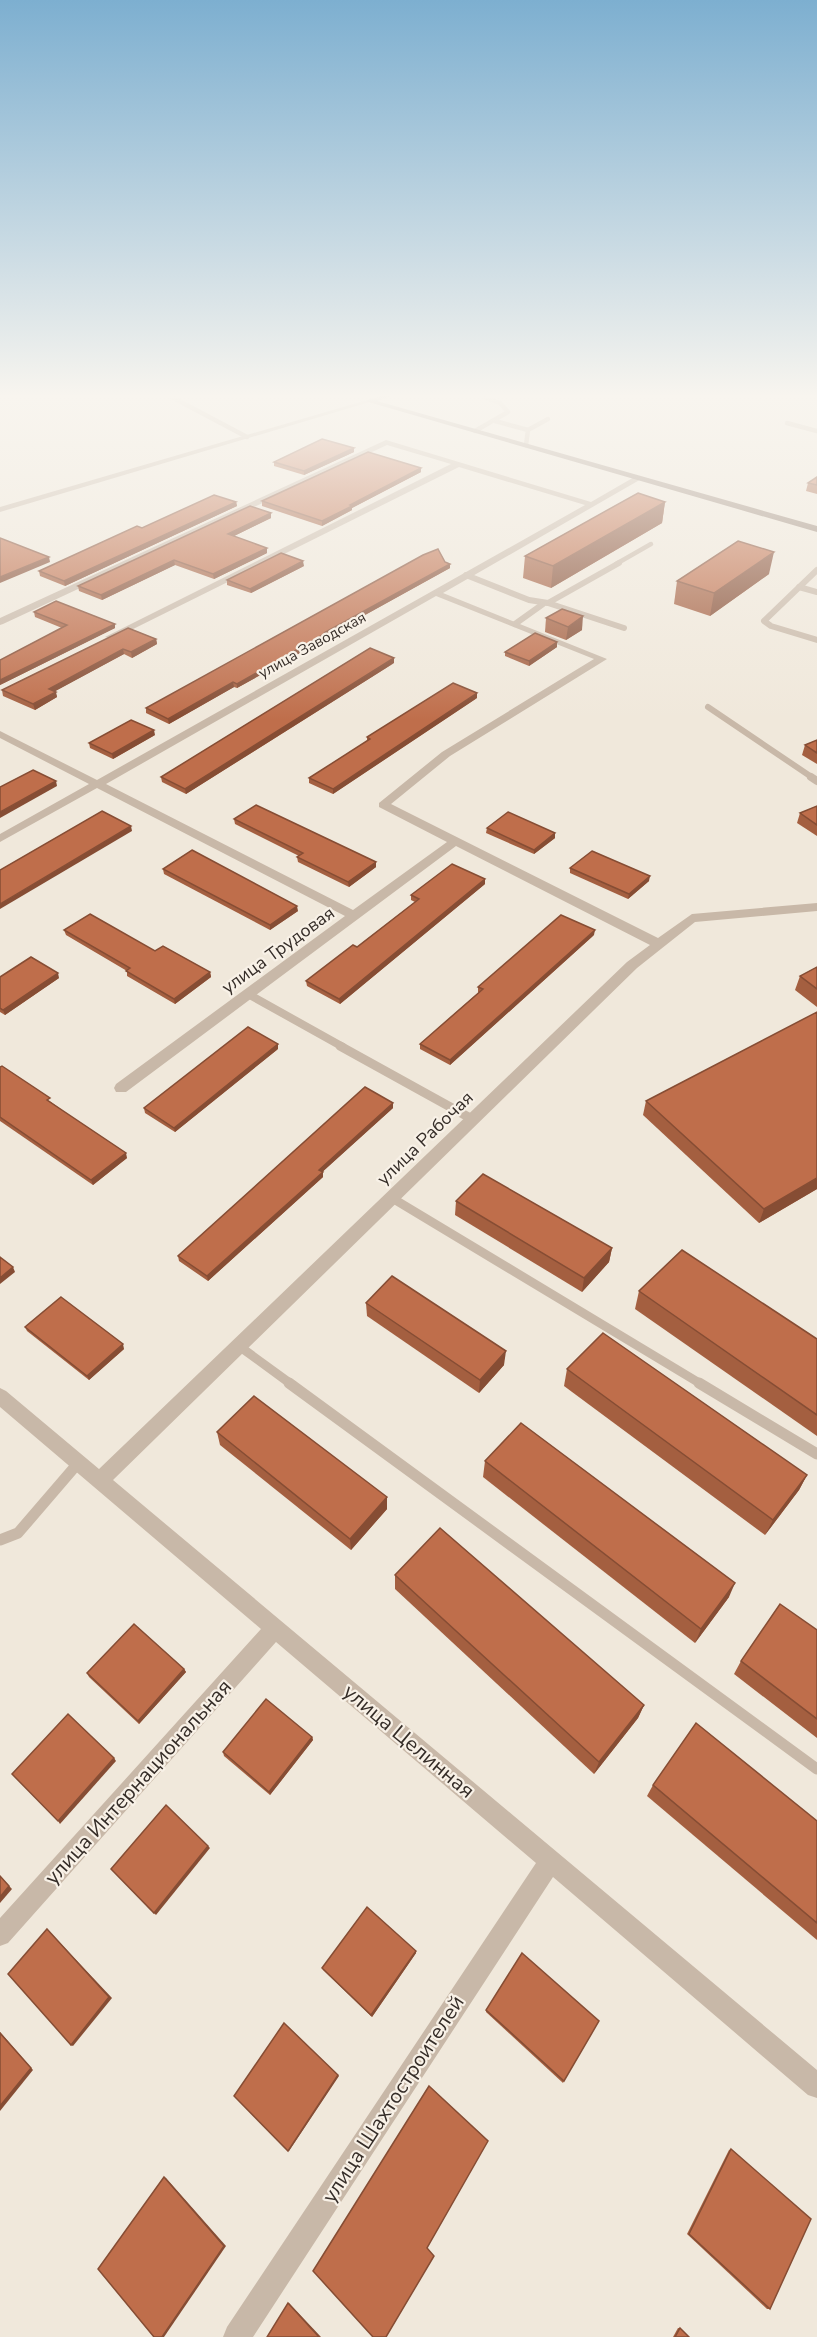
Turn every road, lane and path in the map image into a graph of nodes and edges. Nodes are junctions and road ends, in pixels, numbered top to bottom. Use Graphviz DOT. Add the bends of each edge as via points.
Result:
graph roads {
  1 [pos="27,502"];
  2 [pos="257,502"];
  3 [pos="382,502"];
  4 [pos="582,502"];
  5 [pos="597,502"];
  6 [pos="723,502"];
  7 [pos="592,505"];
  8 [pos="0,510"];
  9 [pos="817,529"];
  10 [pos="651,544"];
  11 [pos="817,570"];
  12 [pos="466,575"];
  13 [pos="799,587"];
  14 [pos="817,592"];
  15 [pos="436,593"];
  16 [pos="546,603"];
  17 [pos="0,622"];
  18 [pos="515,624"];
  19 [pos="624,628"];
  20 [pos="817,640"];
  21 [pos="96,645"];
  22 [pos="708,707"];
  23 [pos="0,734"];
  24 [pos="817,781"];
  25 [pos="96,785"];
  26 [pos="0,839"];
  27 [pos="455,841"];
  28 [pos="817,907"];
  29 [pos="354,916"];
  30 [pos="659,944"];
  31 [pos="248,994"];
  32 [pos="121,1088"];
  33 [pos="472,1119"];
  34 [pos="392,1198"];
  35 [pos="239,1346"];
  36 [pos="0,1396"];
  37 [pos="817,1454"];
  38 [pos="79,1462"];
  39 [pos="100,1480"];
  40 [pos="18,1533"];
  41 [pos="0,1540"];
  42 [pos="0,1549"];
  43 [pos="275,1628"];
  44 [pos="817,1769"];
  45 [pos="550,1861"];
  46 [pos="0,1935"];
  47 [pos="817,2086"];
  48 [pos="237,2337"];
  1 -- 8 [label="street"];
  2 -- 17 [label="street"];
  3 -- 21 [label="street"];
  4 -- 7 [label="street"];
  5 -- 7 [label="street, улица Заводская"];
  6 -- 9 [label="main road"];
  7 -- 12 [label="street, улица Заводская"];
  10 -- 16 [label="lane"];
  11 -- 13 [label="lane"];
  12 -- 15 [label="street, улица Заводская"];
  12 -- 16 [label="lane"];
  13 -- 14 [label="lane"];
  13 -- 20 [label="lane" via="765,621"];
  15 -- 18 [label="street"];
  15 -- 25 [label="street, улица Заводская"];
  16 -- 18 [label="lane"];
  16 -- 19 [label="lane"];
  18 -- 27 [label="street" via="602,659 446,754 383,805"];
  22 -- 24 [label="lane"];
  23 -- 25 [label="street"];
  25 -- 26 [label="street, улица Заводская"];
  25 -- 29 [label="street"];
  27 -- 29 [label="street, улица Трудовая"];
  27 -- 30 [label="street"];
  28 -- 30 [label="street, улица Рабочая" via="692,918"];
  29 -- 31 [label="street, улица Трудовая"];
  30 -- 33 [label="street, улица Рабочая" via="632,965"];
  31 -- 32 [label="street, улица Трудовая"];
  31 -- 33 [label="lane"];
  33 -- 34 [label="street, улица Рабочая"];
  34 -- 35 [label="street, улица Рабочая"];
  34 -- 37 [label="lane"];
  35 -- 39 [label="street, улица Рабочая"];
  35 -- 44 [label="lane"];
  36 -- 38 [label="street, улица Целинная"];
  38 -- 39 [label="street, улица Целинная"];
  38 -- 40 [label="lane"];
  39 -- 43 [label="street, улица Целинная"];
  40 -- 41 [label="lane"];
  40 -- 42 [label="lane"];
  43 -- 45 [label="street, улица Целинная"];
  43 -- 46 [label="street, улица Интернациональная"];
  45 -- 47 [label="street, улица Целинная"];
  45 -- 48 [label="street, улица Шахтостроителей"];
}
